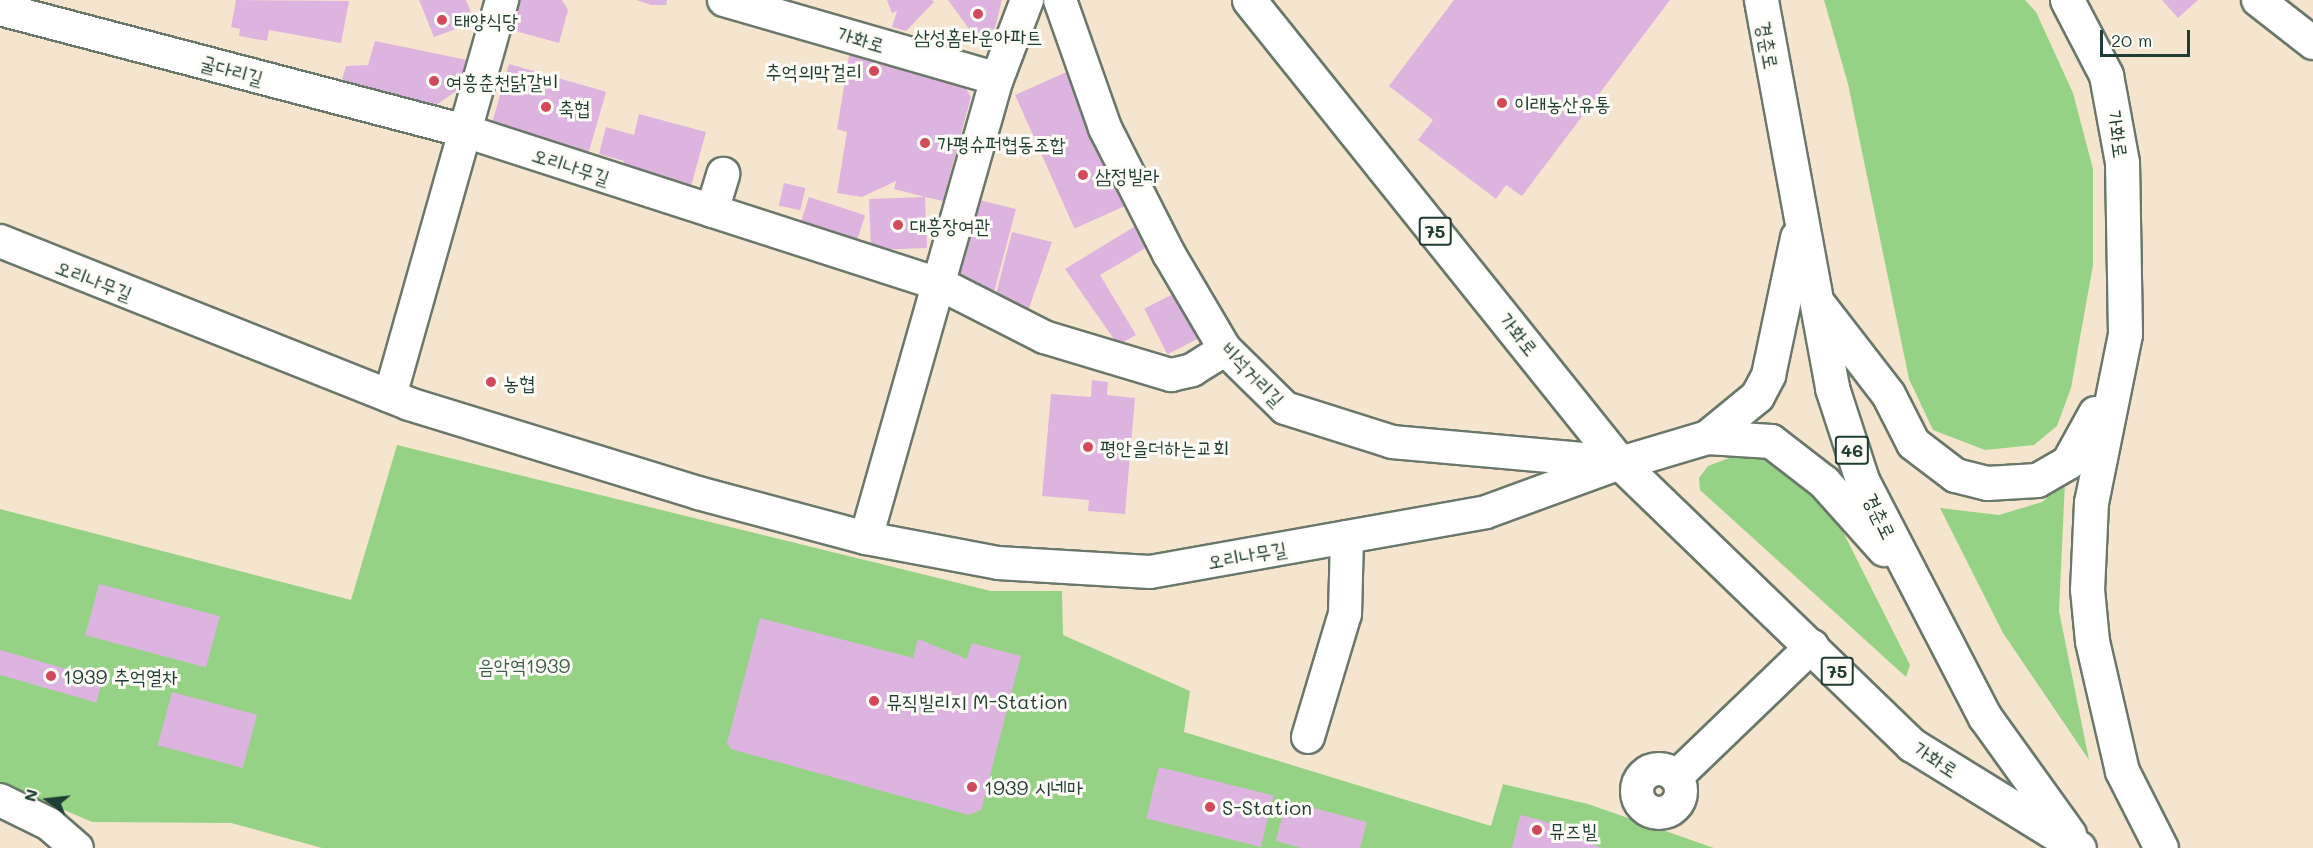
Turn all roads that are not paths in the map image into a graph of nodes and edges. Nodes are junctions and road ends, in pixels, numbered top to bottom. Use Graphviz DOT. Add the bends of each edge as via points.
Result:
graph roads {
  1 [pos="502,0"];
  2 [pos="724,0"];
  3 [pos="1028,0"];
  4 [pos="1060,0"];
  5 [pos="1249,0"];
  6 [pos="1761,0"];
  7 [pos="2067,0"];
  8 [pos="2258,0"];
  9 [pos="0,9"];
  10 [pos="2313,43"];
  11 [pos="997,79"];
  12 [pos="465,131"];
  13 [pos="723,174"];
  14 [pos="712,211"];
  15 [pos="1800,224"];
  16 [pos="5,246"];
  17 [pos="2124,280"];
  18 [pos="940,284"];
  19 [pos="1816,301"];
  20 [pos="1225,349"];
  21 [pos="390,396"];
  22 [pos="1707,436"];
  23 [pos="1620,463"];
  24 [pos="1347,537"];
  25 [pos="866,538"];
  26 [pos="1909,576"];
  27 [pos="1812,646"];
  28 [pos="1308,737"];
  29 [pos="1676,777"];
  30 [pos="2130,792"];
  31 [pos="0,800"];
  32 [pos="76,848"];
  33 [pos="2079,848"];
  34 [pos="2147,848"];
  35 [pos="2161,848"];
  1 -- 12 [label="street"];
  2 -- 11 [label="street, 가화로"];
  3 -- 11 [label="street"];
  4 -- 20 [label="street, 비석거리길" via="1129,179"];
  5 -- 23 [label="main road, 가화로 / 75"];
  6 -- 15 [label="main road, 경춘로 / 46"];
  7 -- 17 [label="main road, 가화로" via="2088,34 2117,116"];
  8 -- 10 [label="street"];
  9 -- 12 [label="street, 굴다리길"];
  11 -- 18 [label="street"];
  12 -- 14 [label="street, 오리나무길"];
  12 -- 21 [label="street"];
  13 -- 14 [label="street"];
  14 -- 18 [label="street, 오리나무길"];
  15 -- 19 [label="main road, 경춘로 / 46"];
  15 -- 22 [label="main road" via="1768,375 1757,396"];
  16 -- 21 [label="street, 오리나무길"];
  17 -- 19 [label="main road" via="2100,397 2080,446 2054,471 2013,485 1971,480 1929,459 1903,428 1888,393"];
  17 -- 30 [label="main road" via="2123,359 2096,464 2087,589 2101,695"];
  18 -- 20 [label="street, 오리나무길" via="1044,337 1171,375 1192,370"];
  18 -- 25 [label="street"];
  19 -- 26 [label="main road, 경춘로 / 46" via="1832,388 1862,480"];
  20 -- 23 [label="street, 비석거리길" via="1258,385 1299,416 1392,442"];
  21 -- 25 [label="street, 오리나무길" via="698,493"];
  22 -- 23 [label="main road"];
  22 -- 26 [label="main road" via="1750,436 1788,451 1824,482"];
  23 -- 24 [label="street, 오리나무길" via="1486,512"];
  23 -- 27 [label="main road, 가화로 / 75"];
  24 -- 25 [label="street, 오리나무길" via="1150,572 998,563"];
  24 -- 28 [label="street" via="1345,614"];
  26 -- 33 [label="main road, 경춘로 / 46" via="1985,717"];
  27 -- 29 [label="street"];
  27 -- 33 [label="main road, 가화로 / 75" via="1912,745"];
  30 -- 34 [label="main road"];
  30 -- 35 [label="main road"];
  31 -- 32 [label="street" via="49,824"];
}
